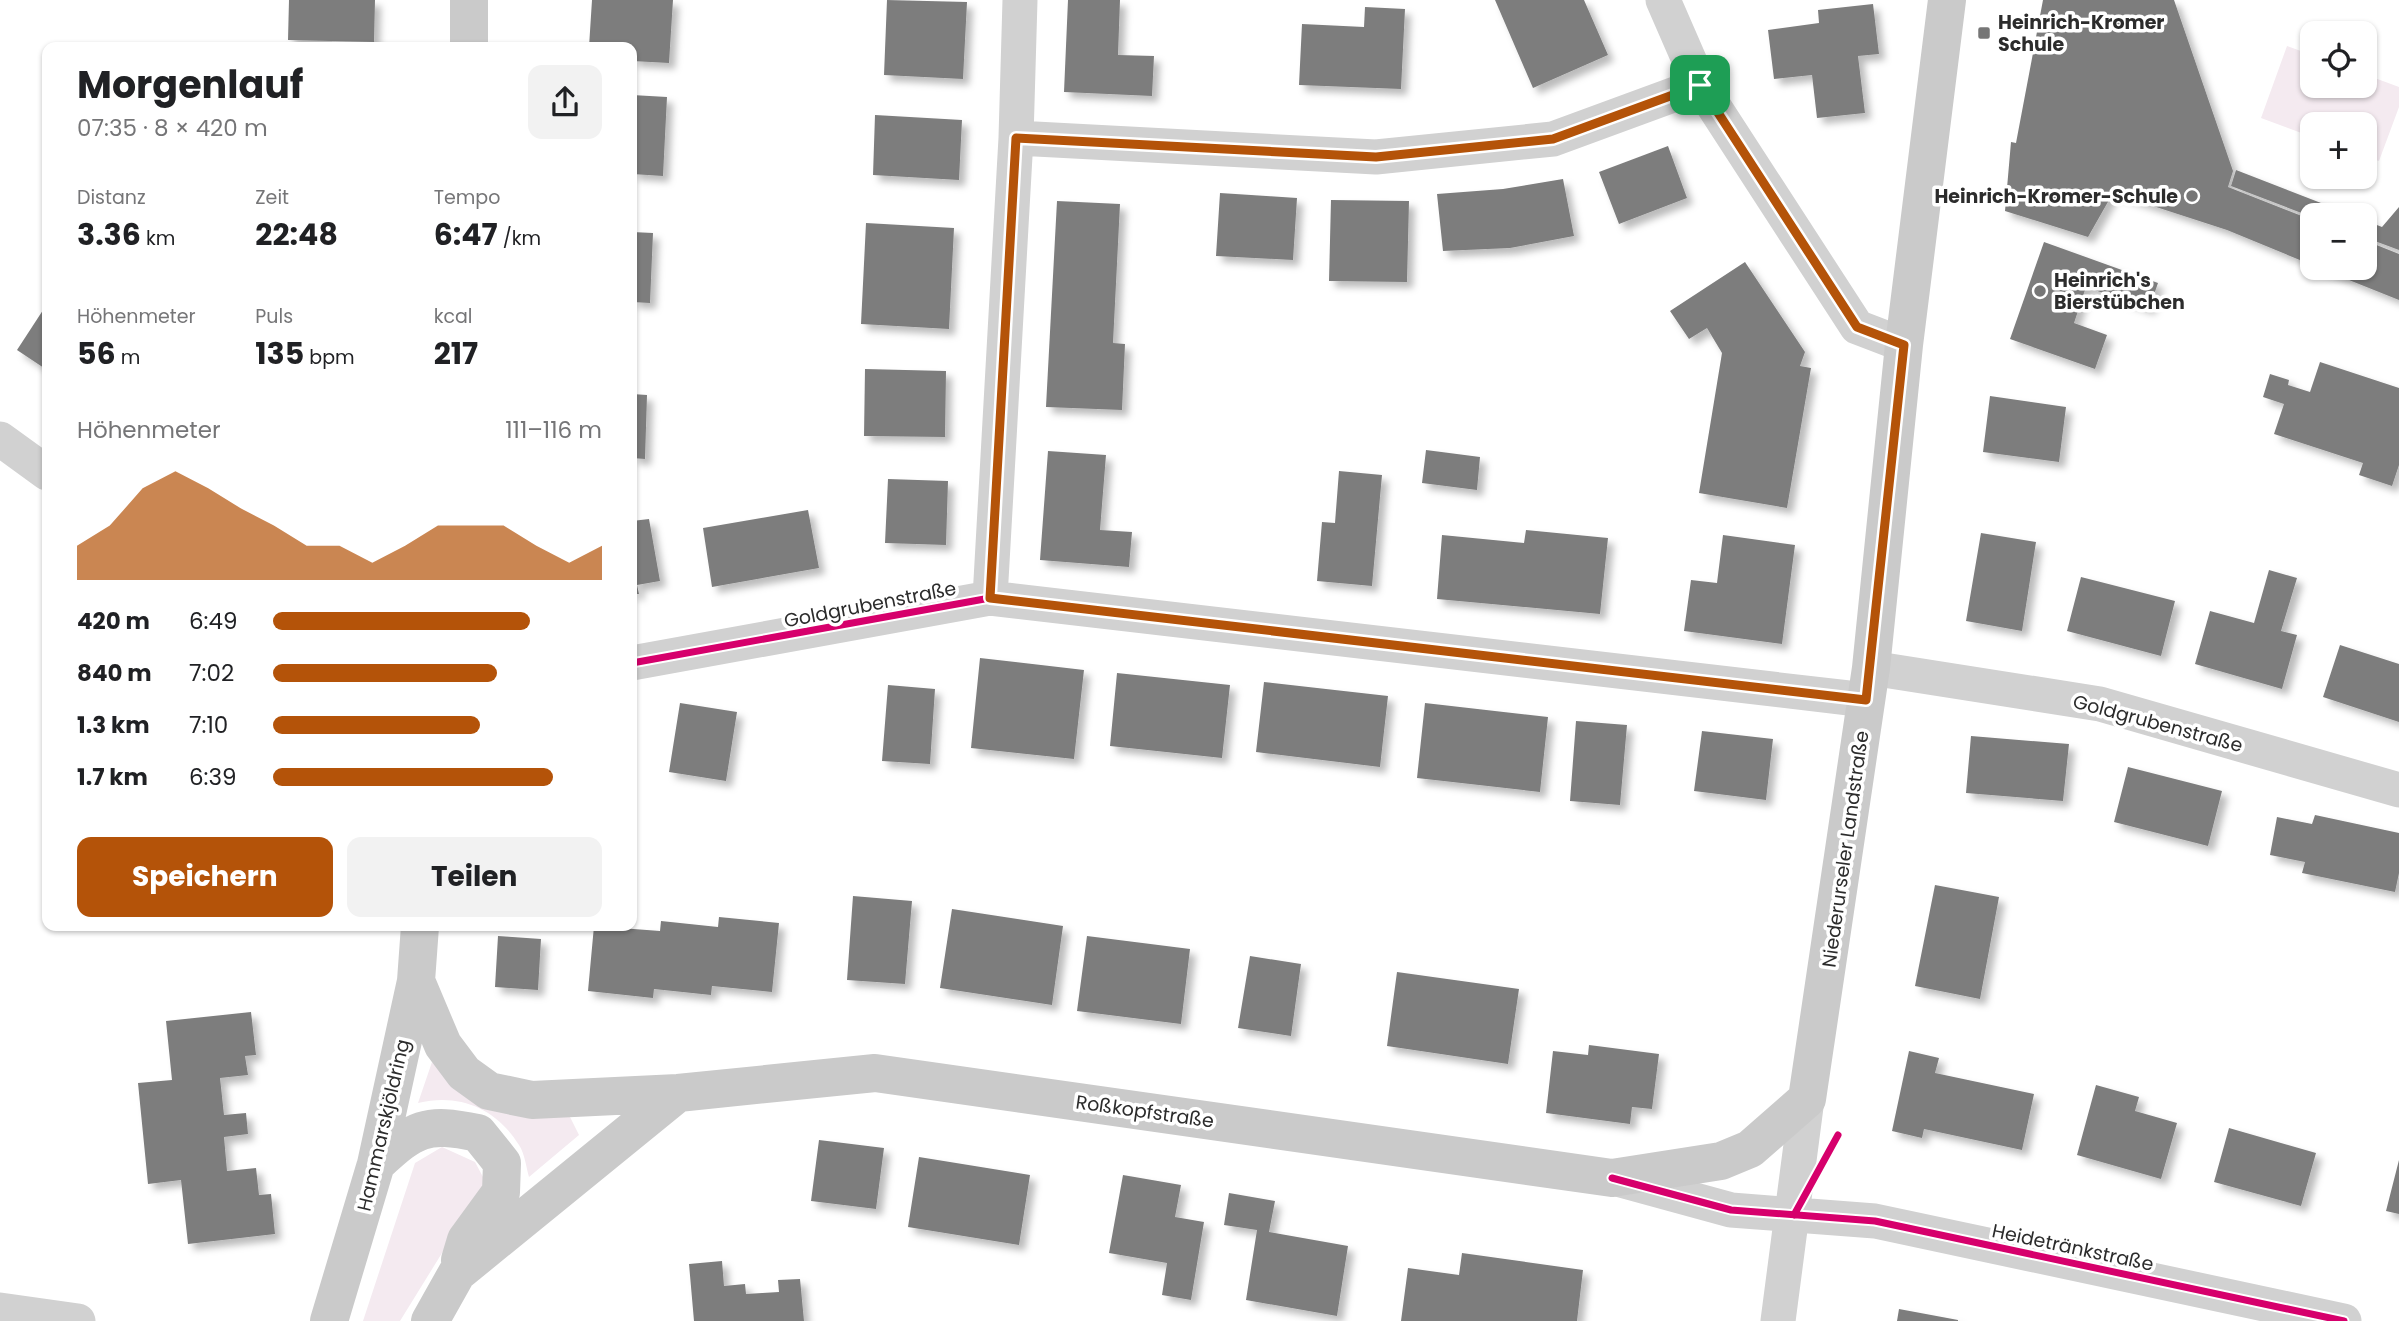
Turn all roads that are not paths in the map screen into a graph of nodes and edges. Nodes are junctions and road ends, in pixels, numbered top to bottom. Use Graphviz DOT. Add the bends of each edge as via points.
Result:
graph roads {
  1 [pos="469,0"];
  2 [pos="1020,0"];
  3 [pos="1663,0"];
  4 [pos="1947,0"];
  5 [pos="469,42"];
  6 [pos="1700,85"];
  7 [pos="1016,138"];
  8 [pos="1904,345"];
  9 [pos="0,439"];
  10 [pos="42,469"];
  11 [pos="990,598"];
  12 [pos="637,662"];
  13 [pos="1869,684"];
  14 [pos="2399,790"];
  15 [pos="420,931"];
  16 [pos="416,981"];
  17 [pos="678,1093"];
  18 [pos="1807,1099"];
  19 [pos="376,1164"];
  20 [pos="1612,1178"];
  21 [pos="1794,1215"];
  22 [pos="457,1273"];
  23 [pos="0,1310"];
  24 [pos="78,1321"];
  25 [pos="330,1321"];
  26 [pos="430,1321"];
  27 [pos="1778,1321"];
  28 [pos="2344,1321"];
  1 -- 5 [label="main road"];
  2 -- 7 [label="street"];
  3 -- 6 [label="street"];
  4 -- 8 [label="main road, Niederurseler Landstraße"];
  6 -- 7 [label="street" via="1553,139 1376,157"];
  6 -- 8 [label="street" via="1857,327"];
  7 -- 11 [label="street"];
  8 -- 13 [label="main road, Niederurseler Landstraße"];
  9 -- 10 [label="street"];
  11 -- 12 [label="street, Goldgrubenstraße"];
  11 -- 13 [label="street, Goldgrubenstraße"];
  13 -- 14 [label="street, Goldgrubenstraße" via="2100,704"];
  13 -- 18 [label="main road, Niederurseler Landstraße"];
  15 -- 16 [label="main road, Hammarskjöldring"];
  16 -- 17 [label="main road, Roßkopfstraße" via="443,1045 464,1073 489,1091 532,1100"];
  16 -- 19 [label="main road, Hammarskjöldring"];
  17 -- 20 [label="main road, Roßkopfstraße" via="875,1073"];
  17 -- 22 [label="main road"];
  18 -- 20 [label="main road, Roßkopfstraße" via="1750,1149 1721,1161"];
  18 -- 21 [label="street, Niederurseler Landstraße"];
  19 -- 22 [label="main road" via="406,1137 435,1126 478,1133 502,1163 501,1192 466,1240"];
  19 -- 25 [label="main road, Hammarskjöldring"];
  20 -- 21 [label="street, Roßkopfstraße" via="1731,1210"];
  21 -- 27 [label="street, Niederurseler Landstraße"];
  21 -- 28 [label="street, Heidetränkstraße" via="1875,1221"];
  22 -- 26 [label="main road"];
  23 -- 24 [label="street"];
}
